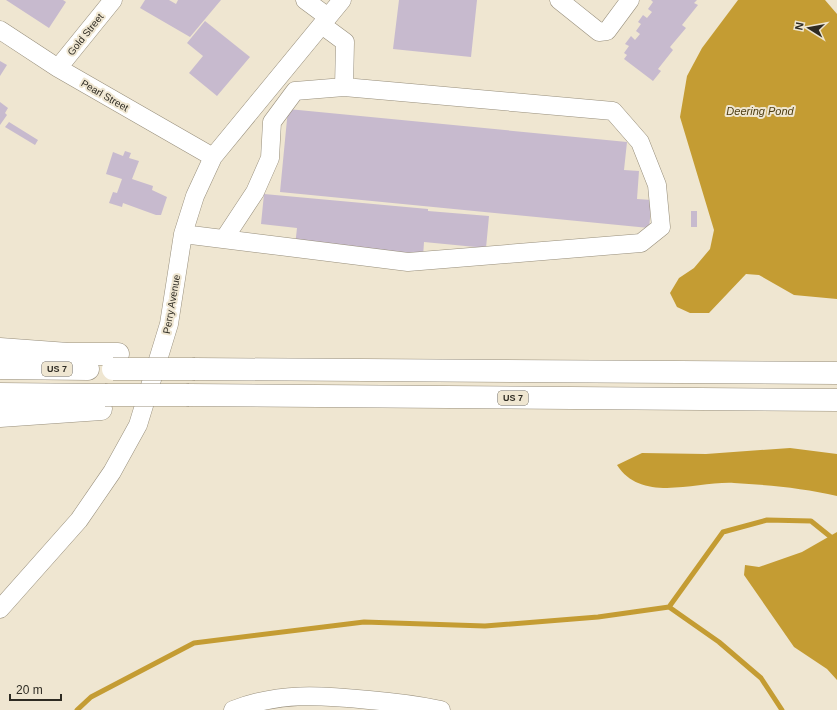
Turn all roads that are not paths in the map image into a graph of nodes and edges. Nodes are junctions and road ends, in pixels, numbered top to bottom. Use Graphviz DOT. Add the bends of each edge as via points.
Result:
graph roads {
  1 [pos="113,0"];
  2 [pos="305,0"];
  3 [pos="342,0"];
  4 [pos="559,0"];
  5 [pos="630,0"];
  6 [pos="325,21"];
  7 [pos="0,30"];
  8 [pos="58,68"];
  9 [pos="344,87"];
  10 [pos="213,157"];
  11 [pos="183,234"];
  12 [pos="224,239"];
  13 [pos="0,349"];
  14 [pos="116,362"];
  15 [pos="0,368"];
  16 [pos="837,373"];
  17 [pos="0,394"];
  18 [pos="837,400"];
  19 [pos="103,402"];
  20 [pos="0,416"];
  21 [pos="0,609"];
  22 [pos="233,710"];
  23 [pos="441,710"];
  1 -- 8 [label="street, Gold Street"];
  2 -- 6 [label="street"];
  3 -- 6 [label="street, Perry Avenue"];
  4 -- 5 [label="street" via="599,32 607,31"];
  6 -- 9 [label="street" via="345,42"];
  6 -- 10 [label="street, Perry Avenue"];
  7 -- 8 [label="street, Pearl Street"];
  8 -- 10 [label="street, Pearl Street"];
  9 -- 12 [label="street" via="295,91 272,122 270,158 255,192"];
  9 -- 12 [label="street" via="613,111 640,142 657,185 661,227 641,243 408,262"];
  10 -- 11 [label="street, Perry Avenue" via="195,196"];
  11 -- 12 [label="street"];
  11 -- 21 [label="street, Perry Avenue" via="169,324 138,425 112,472 79,520"];
  13 -- 14 [label="highway" via="68,354"];
  14 -- 15 [label="highway, US 7"];
  14 -- 16 [label="highway" via="153,355 197,364 275,369"];
  17 -- 19 [label="highway, US 7"];
  18 -- 19 [label="highway, US 7, bridge" via="434,398"];
  19 -- 20 [label="highway"];
  22 -- 23 [label="street" via="269,700 320,695 393,702"];
}
